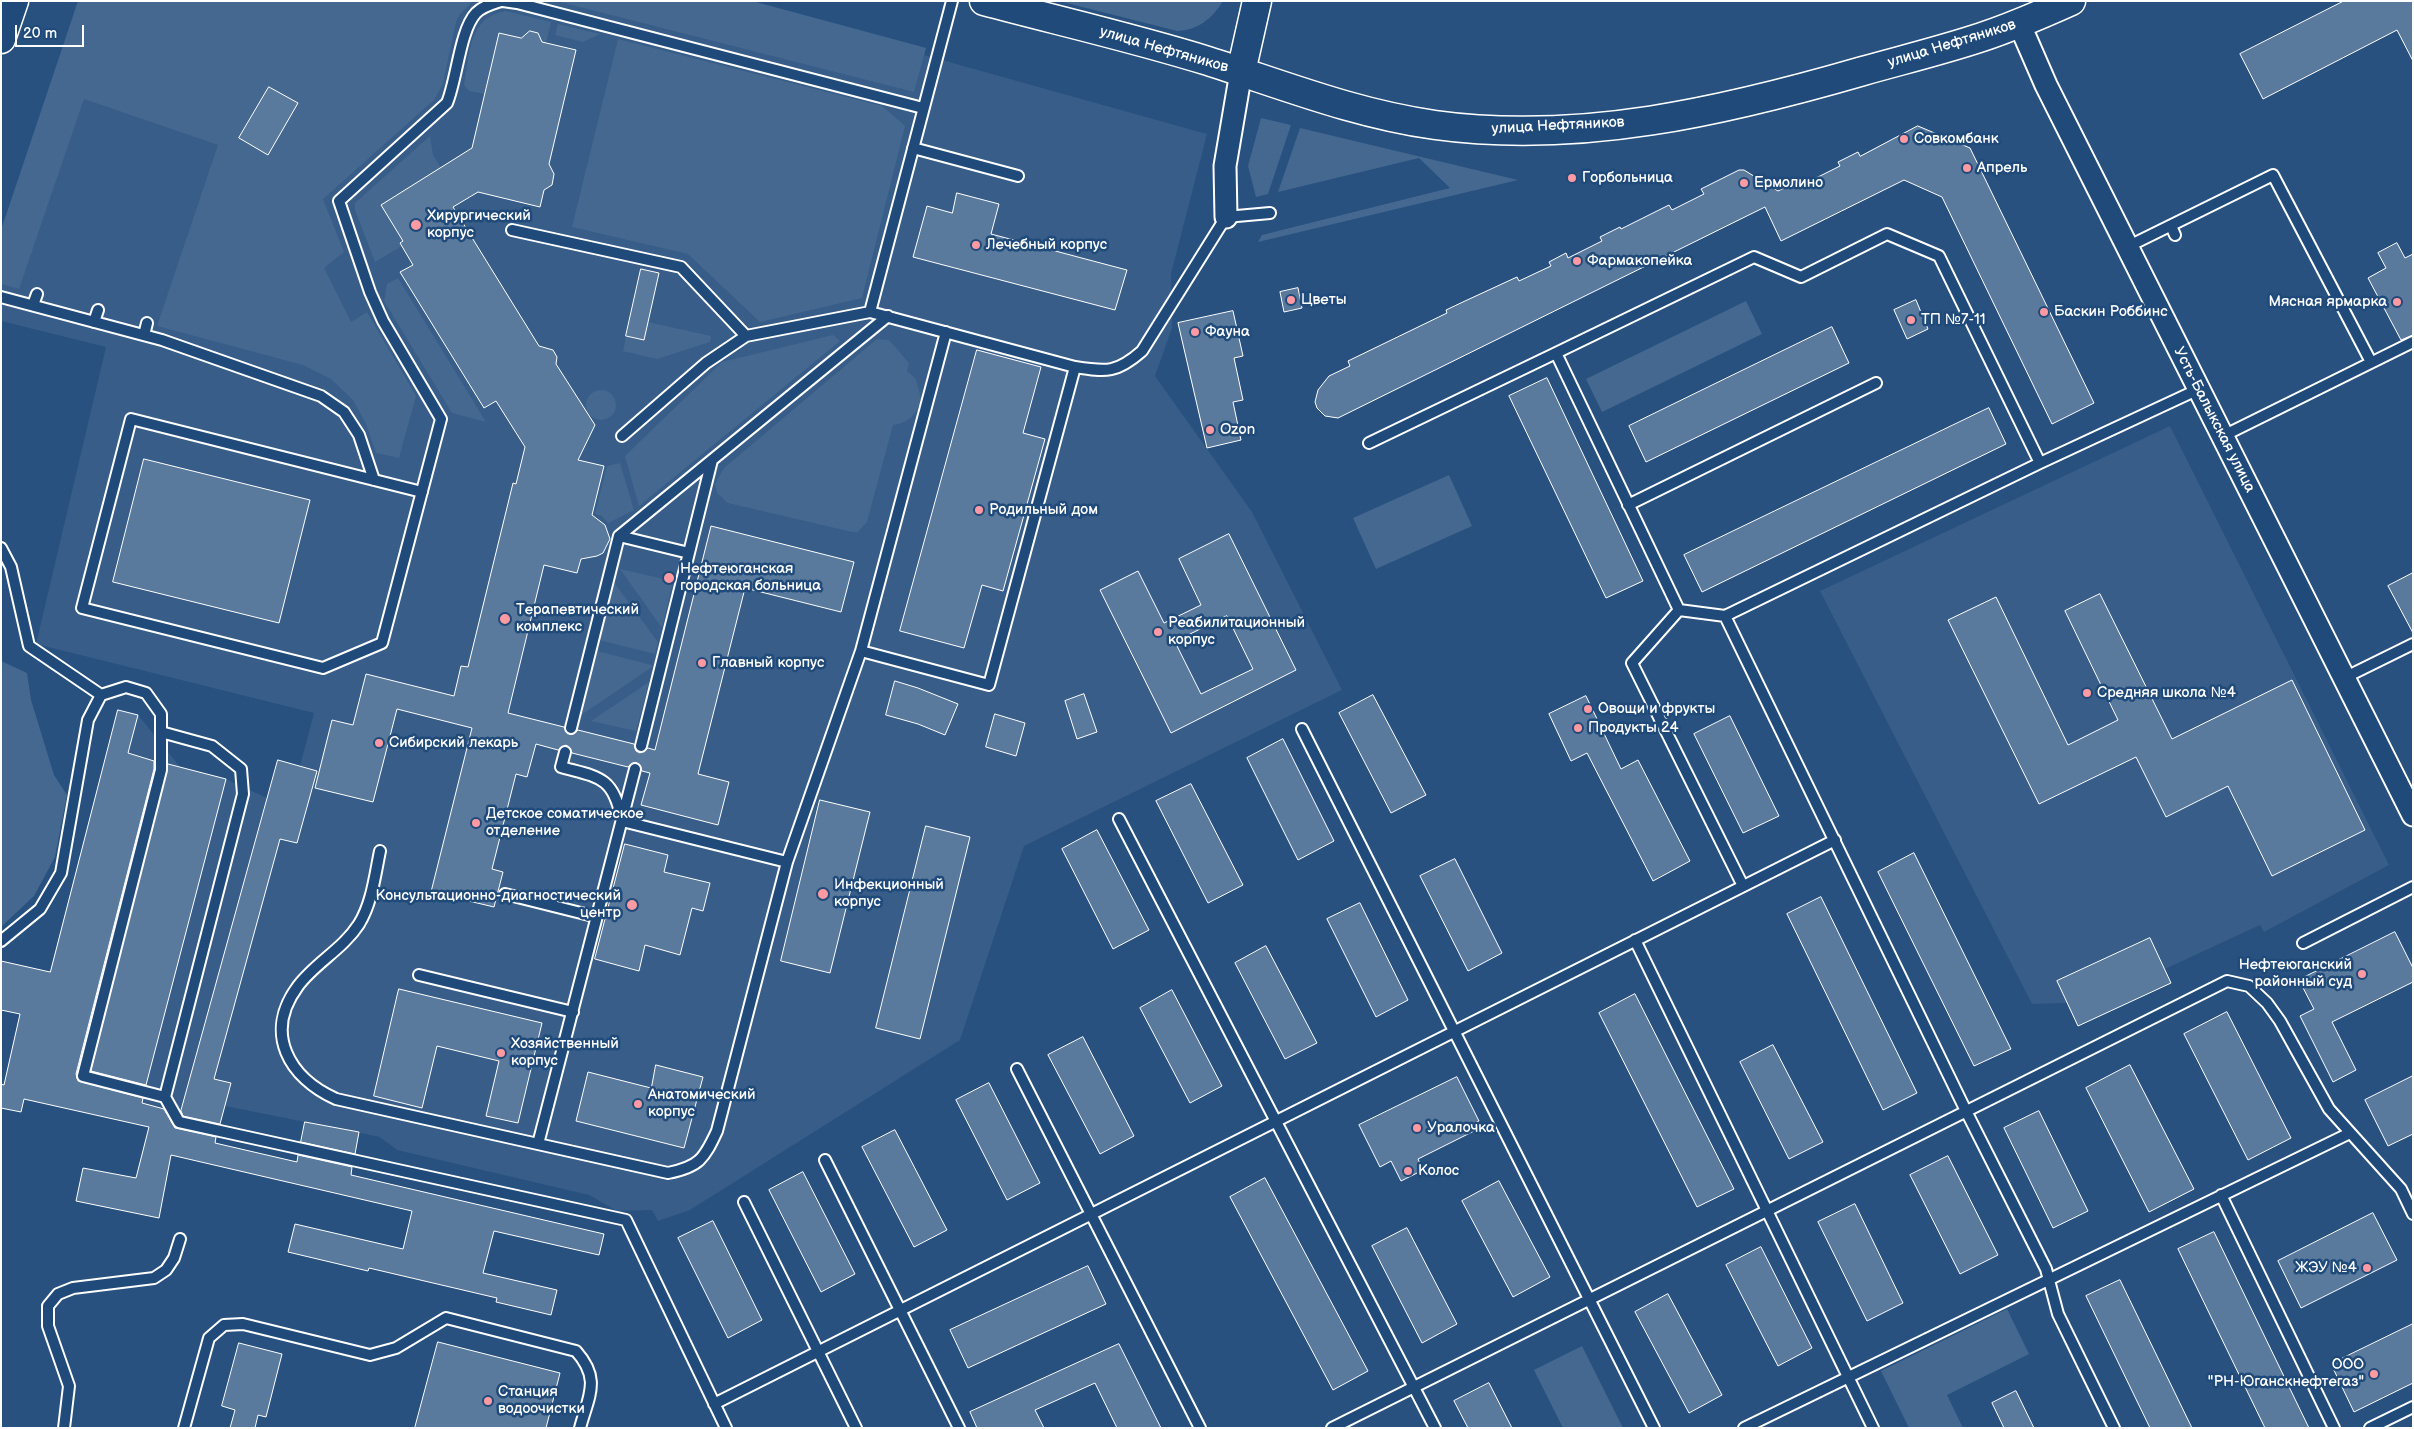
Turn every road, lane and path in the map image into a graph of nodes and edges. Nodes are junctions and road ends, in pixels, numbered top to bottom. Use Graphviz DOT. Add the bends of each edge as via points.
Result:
graph roads {
  1 [pos="14,1"];
  2 [pos="502,1"];
  3 [pos="952,1"];
  4 [pos="984,1"];
  5 [pos="1257,1"];
  6 [pos="2071,1"];
  7 [pos="2019,23"];
  8 [pos="1,39"];
  9 [pos="1241,72"];
  10 [pos="923,108"];
  11 [pos="913,148"];
  12 [pos="1018,176"];
  13 [pos="1270,213"];
  14 [pos="1226,218"];
  15 [pos="512,230"];
  16 [pos="2127,247"];
  17 [pos="37,294"];
  18 [pos="1,297"];
  19 [pos="33,305"];
  20 [pos="98,310"];
  21 [pos="870,312"];
  22 [pos="888,316"];
  23 [pos="94,322"];
  24 [pos="147,323"];
  25 [pos="946,332"];
  26 [pos="144,335"];
  27 [pos="746,336"];
  28 [pos="2413,342"];
  29 [pos="1556,354"];
  30 [pos="2371,362"];
  31 [pos="1075,367"];
  32 [pos="1876,384"];
  33 [pos="2199,389"];
  34 [pos="622,436"];
  35 [pos="2222,436"];
  36 [pos="1369,443"];
  37 [pos="712,460"];
  38 [pos="2040,463"];
  39 [pos="374,480"];
  40 [pos="422,492"];
  41 [pos="1628,505"];
  42 [pos="619,536"];
  43 [pos="1,548"];
  44 [pos="689,553"];
  45 [pos="1679,610"];
  46 [pos="1725,616"];
  47 [pos="2413,644"];
  48 [pos="861,651"];
  49 [pos="2344,678"];
  50 [pos="101,695"];
  51 [pos="571,728"];
  52 [pos="1302,729"];
  53 [pos="161,732"];
  54 [pos="641,746"];
  55 [pos="565,752"];
  56 [pos="635,769"];
  57 [pos="2413,815"];
  58 [pos="1119,819"];
  59 [pos="622,821"];
  60 [pos="1835,840"];
  61 [pos="380,851"];
  62 [pos="787,862"];
  63 [pos="1743,886"];
  64 [pos="2413,887"];
  65 [pos="505,894"];
  66 [pos="597,916"];
  67 [pos="1634,940"];
  68 [pos="1,941"];
  69 [pos="2303,943"];
  70 [pos="419,975"];
  71 [pos="573,1012"];
  72 [pos="1454,1031"];
  73 [pos="1017,1069"];
  74 [pos="165,1097"];
  75 [pos="1966,1111"];
  76 [pos="1276,1121"];
  77 [pos="2350,1133"];
  78 [pos="538,1144"];
  79 [pos="825,1160"];
  80 [pos="2221,1195"];
  81 [pos="744,1202"];
  82 [pos="1768,1210"];
  83 [pos="1091,1214"];
  84 [pos="2413,1214"];
  85 [pos="180,1239"];
  86 [pos="2049,1279"];
  87 [pos="1590,1299"];
  88 [pos="900,1310"];
  89 [pos="818,1351"];
  90 [pos="1848,1376"];
  91 [pos="1414,1387"];
  92 [pos="714,1404"];
  93 [pos="2413,1407"];
  94 [pos="64,1428"];
  95 [pos="184,1428"];
  96 [pos="580,1428"];
  97 [pos="726,1428"];
  98 [pos="856,1428"];
  99 [pos="958,1428"];
  100 [pos="1200,1428"];
  101 [pos="1332,1428"];
  102 [pos="1435,1428"];
  103 [pos="1654,1428"];
  104 [pos="1744,1428"];
  105 [pos="1873,1428"];
  106 [pos="2114,1428"];
  107 [pos="2334,1428"];
  108 [pos="2370,1428"];
  1 -- 8 [label="main road"];
  2 -- 10 [label="lane"];
  2 -- 40 [label="lane" via="488,4 467,26 453,90 447,103 339,201 383,322 441,419"];
  3 -- 10 [label="lane"];
  4 -- 9 [label="main road, улица Нефтяников"];
  5 -- 9 [label="main road"];
  6 -- 7 [label="main road, улица Нефтяников"];
  7 -- 9 [label="main road, улица Нефтяников" via="1828,81 1762,105 1532,131 1476,130 1393,118 1307,96"];
  7 -- 16 [label="street, Усть-Балыкская улица" via="2046,85"];
  9 -- 14 [label="street" via="1226,166"];
  10 -- 11 [label="lane"];
  11 -- 12 [label="lane"];
  11 -- 21 [label="lane"];
  13 -- 14 [label="lane"];
  14 -- 31 [label="lane" via="1142,351 1126,365 1103,371"];
  15 -- 27 [label="lane" via="681,267"];
  16 -- 30 [label="lane" via="2173,230 2273,176"];
  16 -- 33 [label="street, Усть-Балыкская улица"];
  17 -- 19 [label="lane"];
  18 -- 19 [label="lane"];
  19 -- 23 [label="lane"];
  20 -- 23 [label="lane"];
  21 -- 22 [label="lane"];
  21 -- 27 [label="lane"];
  22 -- 25 [label="lane"];
  22 -- 37 [label="lane"];
  23 -- 26 [label="lane"];
  24 -- 26 [label="lane"];
  25 -- 31 [label="lane"];
  25 -- 48 [label="lane"];
  26 -- 39 [label="lane" via="321,396 344,412 359,435"];
  27 -- 34 [label="lane" via="706,363"];
  28 -- 30 [label="lane"];
  29 -- 36 [label="lane"];
  29 -- 38 [label="lane" via="1754,257 1801,277 1888,234 1939,256"];
  29 -- 41 [label="lane"];
  30 -- 35 [label="lane"];
  31 -- 48 [label="lane" via="989,685"];
  32 -- 41 [label="lane"];
  33 -- 35 [label="street, Усть-Балыкская улица"];
  33 -- 38 [label="lane"];
  35 -- 49 [label="street, Усть-Балыкская улица"];
  37 -- 42 [label="lane"];
  37 -- 44 [label="lane"];
  38 -- 46 [label="lane"];
  39 -- 40 [label="lane"];
  39 -- 40 [label="lane" via="131,419 82,608 323,668 382,643"];
  41 -- 45 [label="lane"];
  42 -- 44 [label="lane"];
  42 -- 51 [label="lane"];
  43 -- 50 [label="lane" via="11,567 29,646"];
  44 -- 54 [label="lane"];
  45 -- 46 [label="lane"];
  45 -- 63 [label="lane" via="1632,663"];
  46 -- 60 [label="lane"];
  47 -- 49 [label="lane"];
  48 -- 62 [label="lane"];
  49 -- 57 [label="street, Усть-Балыкская улица"];
  50 -- 53 [label="lane" via="126,687 146,693 161,714"];
  50 -- 68 [label="lane" via="88,720 61,873 40,908"];
  52 -- 72 [label="lane"];
  53 -- 74 [label="lane" via="212,746 241,770 243,794"];
  53 -- 74 [label="lane" via="161,770 83,1076"];
  55 -- 59 [label="lane" via="561,767 598,777 617,796"];
  56 -- 59 [label="lane"];
  58 -- 76 [label="lane"];
  59 -- 62 [label="lane"];
  59 -- 66 [label="lane"];
  60 -- 63 [label="lane"];
  60 -- 75 [label="lane"];
  61 -- 78 [label="lane" via="361,921 351,936 310,973 289,1000 282,1038 287,1059 319,1092 336,1099"];
  62 -- 78 [label="lane" via="718,1131 706,1155 690,1169 668,1173"];
  63 -- 67 [label="lane"];
  64 -- 69 [label="lane"];
  65 -- 66 [label="lane"];
  66 -- 71 [label="lane"];
  67 -- 72 [label="lane"];
  67 -- 82 [label="lane"];
  70 -- 71 [label="lane"];
  71 -- 78 [label="lane"];
  72 -- 76 [label="lane"];
  72 -- 87 [label="lane"];
  73 -- 83 [label="lane"];
  74 -- 92 [label="lane" via="179,1122 626,1220"];
  75 -- 77 [label="lane" via="2227,981 2249,986 2267,1003 2329,1109"];
  75 -- 82 [label="lane"];
  75 -- 86 [label="lane"];
  76 -- 83 [label="lane"];
  76 -- 91 [label="lane"];
  77 -- 80 [label="lane"];
  77 -- 84 [label="lane" via="2400,1189"];
  79 -- 88 [label="lane"];
  80 -- 86 [label="lane"];
  80 -- 107 [label="lane"];
  81 -- 89 [label="lane"];
  82 -- 87 [label="lane"];
  82 -- 90 [label="lane"];
  83 -- 88 [label="lane"];
  83 -- 100 [label="lane"];
  85 -- 94 [label="lane" via="166,1270 154,1278 73,1288 58,1294 48,1306 48,1326 69,1386"];
  86 -- 90 [label="lane"];
  86 -- 106 [label="lane" via="2058,1314"];
  87 -- 91 [label="lane"];
  87 -- 103 [label="lane"];
  88 -- 89 [label="lane"];
  88 -- 99 [label="lane"];
  89 -- 92 [label="lane"];
  89 -- 98 [label="lane"];
  90 -- 104 [label="lane"];
  90 -- 105 [label="lane"];
  91 -- 101 [label="lane"];
  91 -- 102 [label="lane"];
  92 -- 97 [label="lane"];
  93 -- 108 [label="lane"];
  95 -- 96 [label="lane" via="209,1338 224,1325 242,1324 370,1355 396,1348 446,1318 576,1351 588,1365 592,1382"];
}
